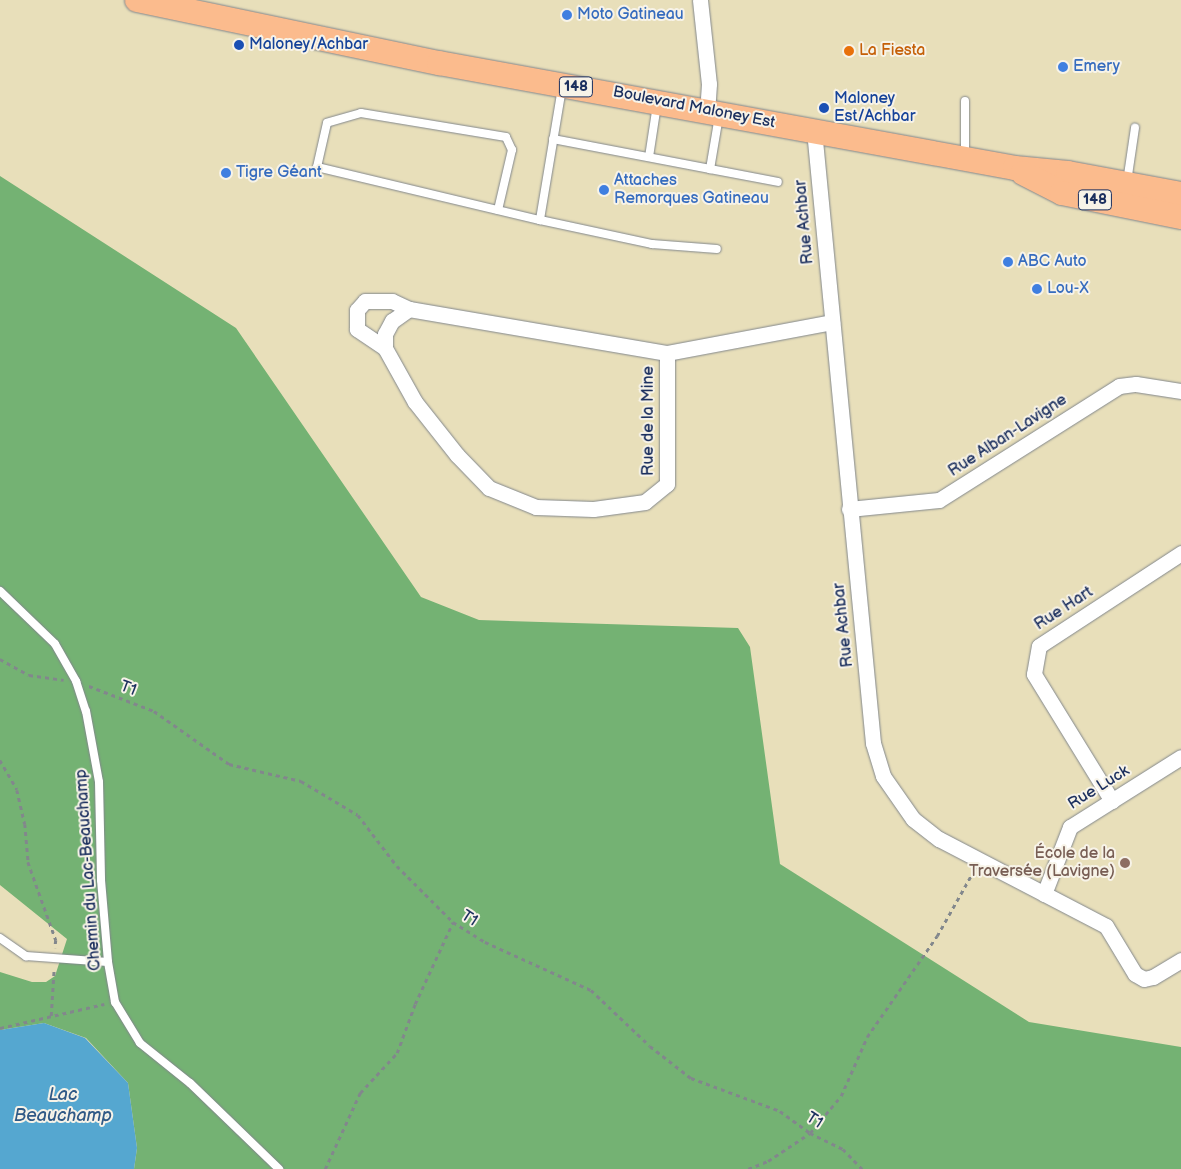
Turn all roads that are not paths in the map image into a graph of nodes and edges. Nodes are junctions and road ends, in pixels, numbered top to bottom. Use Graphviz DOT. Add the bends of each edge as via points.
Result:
graph roads {
  1 [pos="137,0"];
  2 [pos="700,0"];
  3 [pos="562,85"];
  4 [pos="965,101"];
  5 [pos="658,102"];
  6 [pos="713,112"];
  7 [pos="1135,128"];
  8 [pos="814,130"];
  9 [pos="553,139"];
  10 [pos="649,157"];
  11 [pos="966,159"];
  12 [pos="1015,168"];
  13 [pos="710,169"];
  14 [pos="778,182"];
  15 [pos="1127,184"];
  16 [pos="1181,194"];
  17 [pos="498,210"];
  18 [pos="1181,217"];
  19 [pos="540,220"];
  20 [pos="717,249"];
  21 [pos="409,308"];
  22 [pos="832,322"];
  23 [pos="385,348"];
  24 [pos="667,353"];
  25 [pos="1181,391"];
  26 [pos="849,508"];
  27 [pos="1181,553"];
  28 [pos="0,591"];
  29 [pos="1181,758"];
  30 [pos="1112,802"];
  31 [pos="1044,894"];
  32 [pos="0,938"];
  33 [pos="1181,960"];
  34 [pos="108,962"];
  35 [pos="279,1169"];
  1 -- 3 [label="main road, Boulevard Maloney Est / 148"];
  2 -- 6 [label="street"];
  3 -- 5 [label="main road, Boulevard Maloney Est / 148"];
  3 -- 9 [label="lane"];
  4 -- 11 [label="lane"];
  5 -- 6 [label="main road, Boulevard Maloney Est / 148"];
  5 -- 10 [label="lane"];
  6 -- 8 [label="main road, Boulevard Maloney Est / 148"];
  6 -- 13 [label="lane"];
  7 -- 15 [label="lane"];
  8 -- 11 [label="main road, Boulevard Maloney Est / 148"];
  8 -- 22 [label="street, Rue Achbar"];
  9 -- 10 [label="lane"];
  9 -- 19 [label="lane"];
  10 -- 13 [label="lane"];
  11 -- 12 [label="main road, Boulevard Maloney Est / 148"];
  12 -- 15 [label="main road, Boulevard Maloney Est / 148" via="1068,173"];
  12 -- 18 [label="main road, Boulevard Maloney Est / 148" via="1062,193"];
  13 -- 14 [label="lane"];
  15 -- 16 [label="main road, Boulevard Maloney Est / 148"];
  17 -- 17 [label="lane" via="512,150 506,137 361,113 327,124 317,168"];
  17 -- 19 [label="lane"];
  19 -- 20 [label="lane" via="652,244"];
  21 -- 23 [label="street" via="392,322 385,334"];
  21 -- 23 [label="street, Rue de la Mine" via="379,300 365,301 357,310 357,328"];
  21 -- 24 [label="street, Rue de la Mine"];
  22 -- 24 [label="street, Rue de la Mine"];
  22 -- 26 [label="street, Rue Achbar"];
  23 -- 24 [label="street, Rue de la Mine" via="415,402 457,455 489,488 536,507 593,510 645,502 667,484"];
  25 -- 26 [label="street, Rue Alban-Lavigne" via="1136,384 1119,386 939,500"];
  26 -- 31 [label="street, Rue Achbar" via="873,743 883,776 913,820 939,838"];
  27 -- 30 [label="street, Rue Hart" via="1040,646 1034,674"];
  28 -- 34 [label="lane, Chemin du Lac-Beauchamp" via="55,644 76,681 86,712 100,782 101,880"];
  29 -- 30 [label="street, Rue Luck"];
  30 -- 31 [label="street, Rue Luck" via="1070,827"];
  31 -- 33 [label="street, Rue Achbar" via="1106,926 1135,974 1144,979"];
  32 -- 34 [label="lane" via="26,956"];
  34 -- 35 [label="lane, Chemin du Lac-Beauchamp" via="115,1002 140,1043 190,1083"];
}
